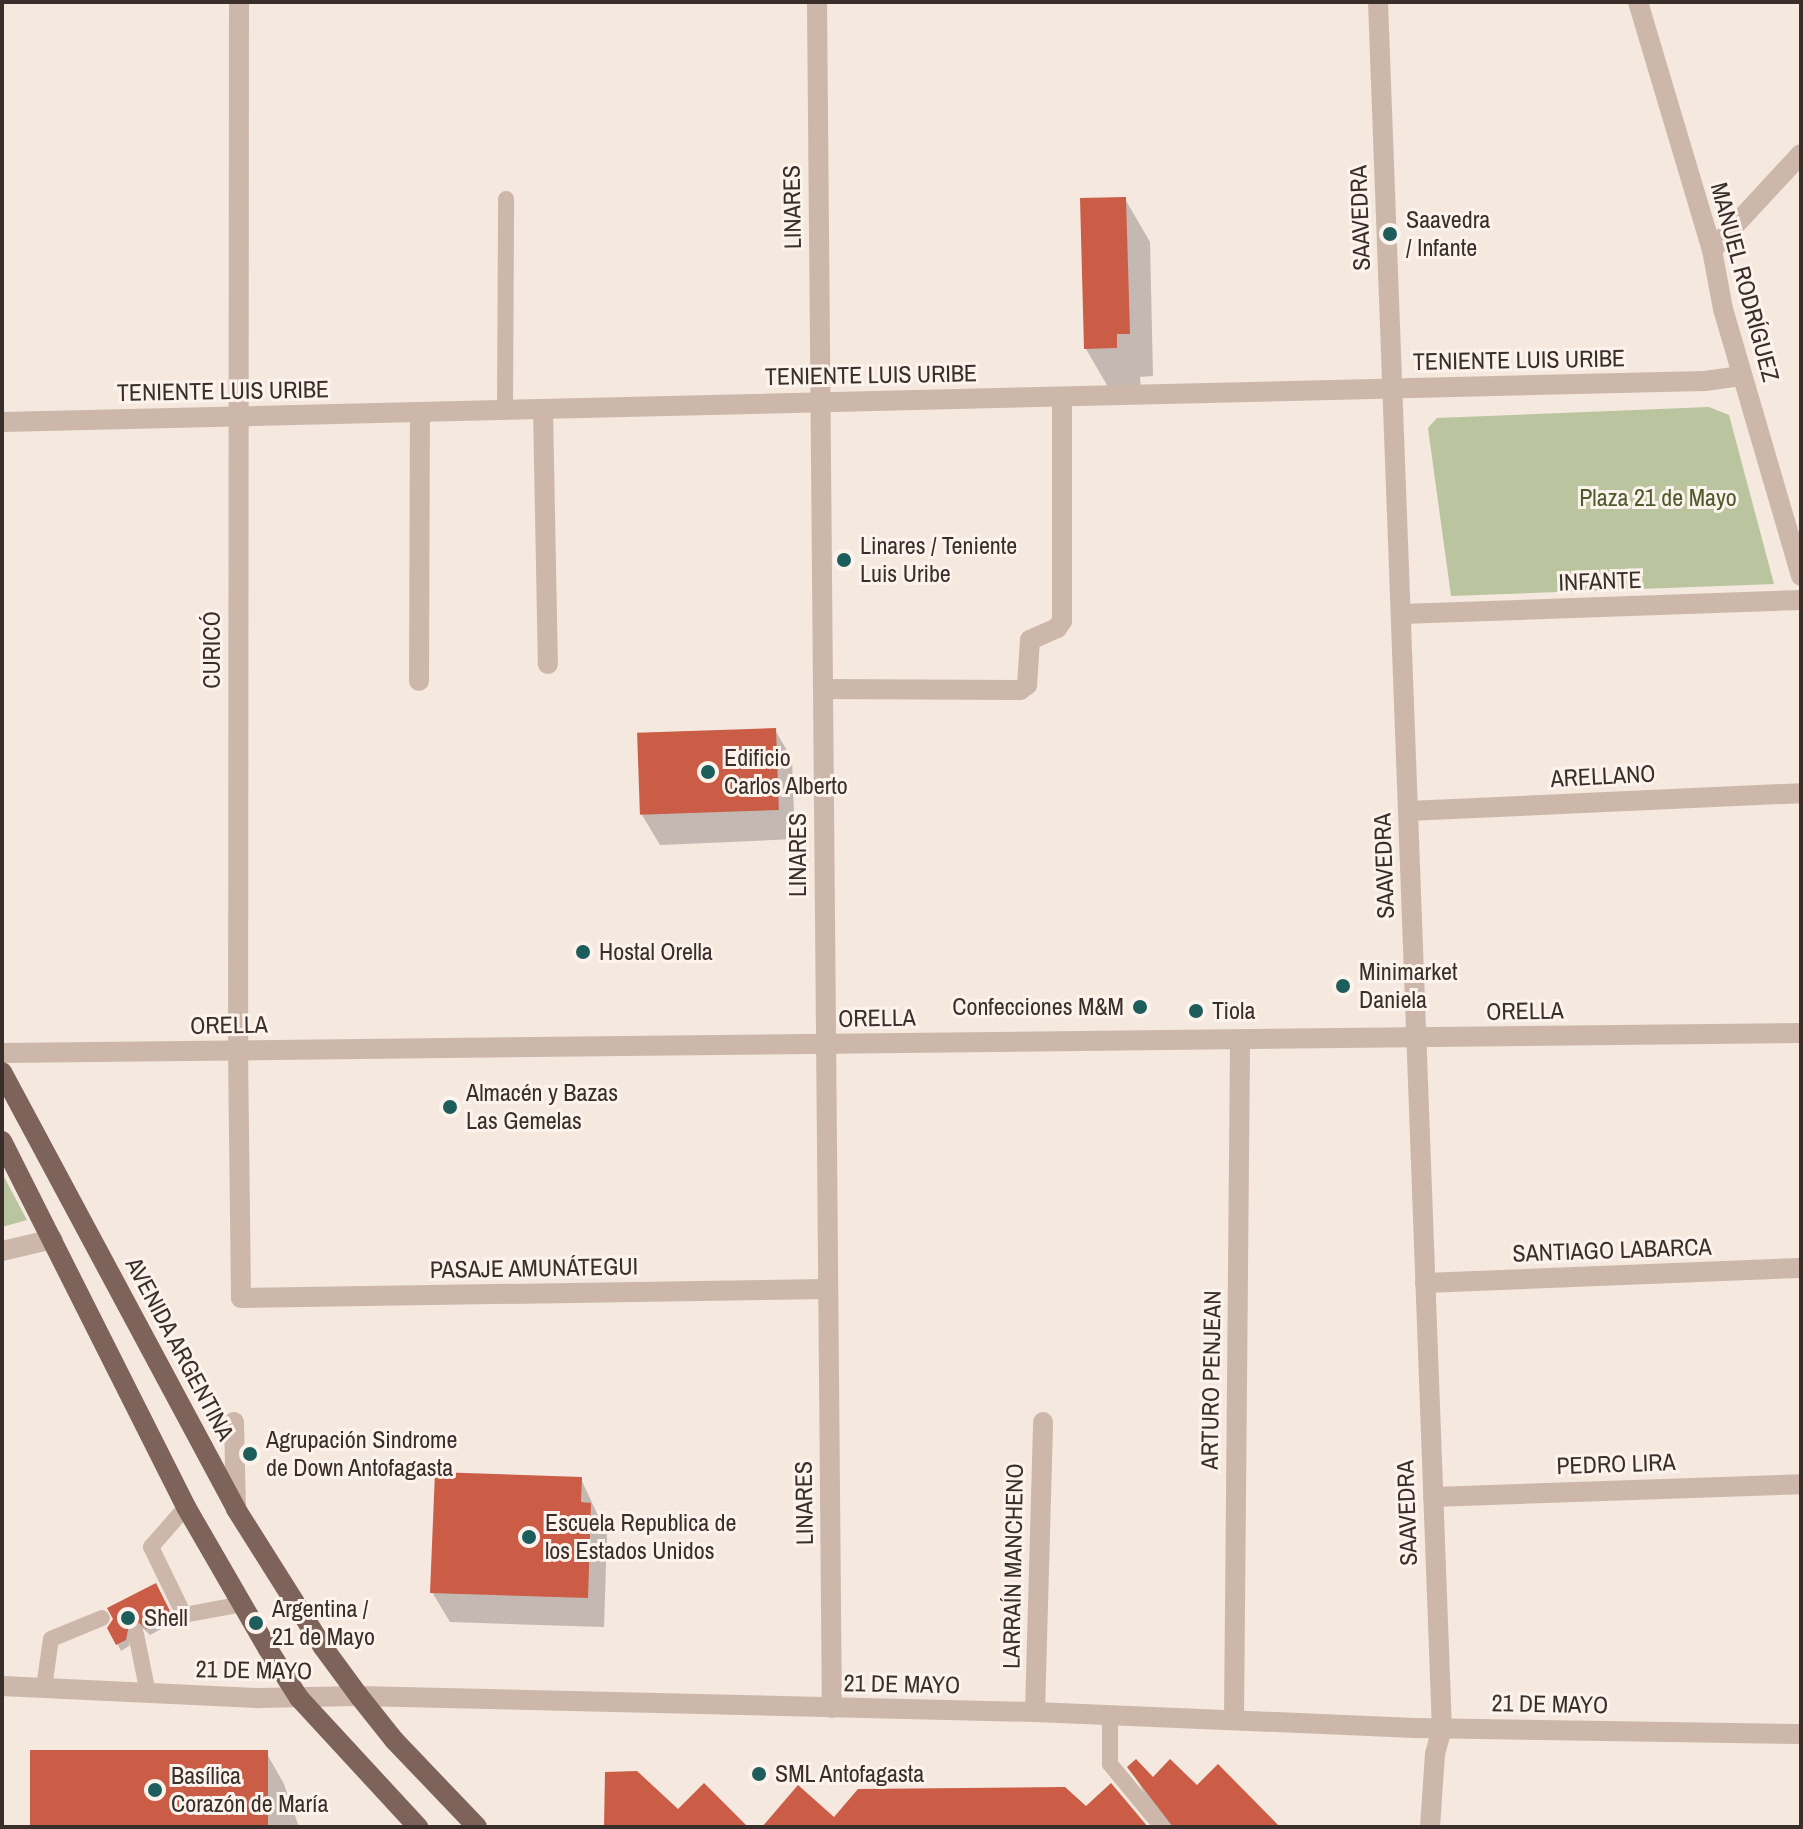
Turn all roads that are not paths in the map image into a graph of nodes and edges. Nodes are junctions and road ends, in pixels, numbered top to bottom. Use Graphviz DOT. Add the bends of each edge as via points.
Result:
graph roads {
  1 [pos="239,2"];
  2 [pos="817,2"];
  3 [pos="1378,2"];
  4 [pos="1638,2"];
  5 [pos="1801,154"];
  6 [pos="506,199"];
  7 [pos="1712,250"];
  8 [pos="1741,376"];
  9 [pos="1393,389"];
  10 [pos="1062,397"];
  11 [pos="820,402"];
  12 [pos="543,409"];
  13 [pos="505,410"];
  14 [pos="420,412"];
  15 [pos="239,417"];
  16 [pos="2,422"];
  17 [pos="1801,576"];
  18 [pos="1801,600"];
  19 [pos="1401,614"];
  20 [pos="548,664"];
  21 [pos="419,681"];
  22 [pos="823,689"];
  23 [pos="1801,793"];
  24 [pos="1408,811"];
  25 [pos="1801,1033"];
  26 [pos="1416,1038"];
  27 [pos="1240,1040"];
  28 [pos="826,1044"];
  29 [pos="238,1051"];
  30 [pos="2,1053"];
  31 [pos="2,1072"];
  32 [pos="2,1141"];
  33 [pos="53,1239"];
  34 [pos="2,1251"];
  35 [pos="1801,1268"];
  36 [pos="1425,1283"];
  37 [pos="828,1289"];
  38 [pos="241,1298"];
  39 [pos="234,1422"];
  40 [pos="1043,1422"];
  41 [pos="1801,1484"];
  42 [pos="1433,1497"];
  43 [pos="186,1507"];
  44 [pos="236,1509"];
  45 [pos="242,1604"];
  46 [pos="102,1618"];
  47 [pos="136,1634"];
  48 [pos="2,1686"];
  49 [pos="44,1688"];
  50 [pos="148,1693"];
  51 [pos="359,1696"];
  52 [pos="299,1698"];
  53 [pos="832,1708"];
  54 [pos="1035,1712"];
  55 [pos="1110,1716"];
  56 [pos="1234,1720"];
  57 [pos="1442,1728"];
  58 [pos="1801,1734"];
  59 [pos="418,1827"];
  60 [pos="477,1827"];
  61 [pos="1162,1827"];
  62 [pos="1430,1827"];
  1 -- 15 [label="street, CURICÓ"];
  2 -- 11 [label="street, LINARES"];
  3 -- 9 [label="street, SAAVEDRA"];
  4 -- 7 [label="street, MANUEL RODRÍGUEZ"];
  5 -- 7 [label="street"];
  6 -- 13 [label="lane"];
  7 -- 8 [label="street, MANUEL RODRÍGUEZ"];
  8 -- 9 [label="street, TENIENTE LUIS URIBE"];
  8 -- 17 [label="street, MANUEL RODRÍGUEZ"];
  9 -- 10 [label="street, TENIENTE LUIS URIBE"];
  9 -- 19 [label="street, SAAVEDRA"];
  10 -- 11 [label="street, TENIENTE LUIS URIBE"];
  10 -- 22 [label="street" via="1062,621 1030,640 1027,685 1020,690"];
  11 -- 12 [label="street, TENIENTE LUIS URIBE"];
  11 -- 22 [label="street, LINARES"];
  12 -- 13 [label="street, TENIENTE LUIS URIBE"];
  12 -- 20 [label="street"];
  13 -- 14 [label="street, TENIENTE LUIS URIBE"];
  14 -- 15 [label="street, TENIENTE LUIS URIBE"];
  14 -- 21 [label="street"];
  15 -- 16 [label="street, TENIENTE LUIS URIBE"];
  15 -- 29 [label="street, CURICÓ"];
  18 -- 19 [label="street, INFANTE"];
  19 -- 24 [label="street, SAAVEDRA"];
  22 -- 28 [label="street, LINARES"];
  23 -- 24 [label="street, ARELLANO"];
  24 -- 26 [label="street, SAAVEDRA"];
  25 -- 26 [label="street, ORELLA"];
  26 -- 27 [label="street, ORELLA"];
  26 -- 36 [label="street, SAAVEDRA"];
  27 -- 28 [label="street, ORELLA"];
  27 -- 56 [label="street, ARTURO PENJEAN"];
  28 -- 29 [label="street, ORELLA"];
  28 -- 37 [label="street, LINARES"];
  29 -- 30 [label="street, ORELLA"];
  29 -- 38 [label="street, CURICÓ"];
  31 -- 44 [label="main road, AVENIDA ARGENTINA"];
  32 -- 33 [label="main road"];
  33 -- 34 [label="street"];
  33 -- 43 [label="main road"];
  35 -- 36 [label="street, SANTIAGO LABARCA"];
  36 -- 42 [label="street, SAAVEDRA"];
  37 -- 38 [label="street, PASAJE AMUNÁTEGUI"];
  37 -- 53 [label="street, LINARES"];
  39 -- 44 [label="street"];
  40 -- 54 [label="street, LARRAÍN MANCHENO"];
  41 -- 42 [label="street, PEDRO LIRA"];
  42 -- 57 [label="street, SAAVEDRA"];
  43 -- 45 [label="main road"];
  43 -- 45 [label="lane" via="151,1547 168,1590 184,1615"];
  44 -- 51 [label="main road, AVENIDA ARGENTINA"];
  45 -- 52 [label="main road"];
  46 -- 49 [label="lane" via="51,1639"];
  47 -- 50 [label="lane"];
  48 -- 49 [label="street, 21 DE MAYO"];
  49 -- 50 [label="street, 21 DE MAYO"];
  50 -- 52 [label="street, 21 DE MAYO"];
  51 -- 52 [label="street, 21 DE MAYO"];
  51 -- 53 [label="street, 21 DE MAYO"];
  51 -- 60 [label="main road, AVENIDA ARGENTINA"];
  52 -- 59 [label="main road"];
  53 -- 54 [label="street, 21 DE MAYO"];
  54 -- 55 [label="street, 21 DE MAYO"];
  55 -- 56 [label="street, 21 DE MAYO"];
  55 -- 61 [label="lane" via="1110,1764"];
  56 -- 57 [label="street, 21 DE MAYO"];
  57 -- 58 [label="street, 21 DE MAYO"];
  57 -- 62 [label="street, SAAVEDRA"];
}
